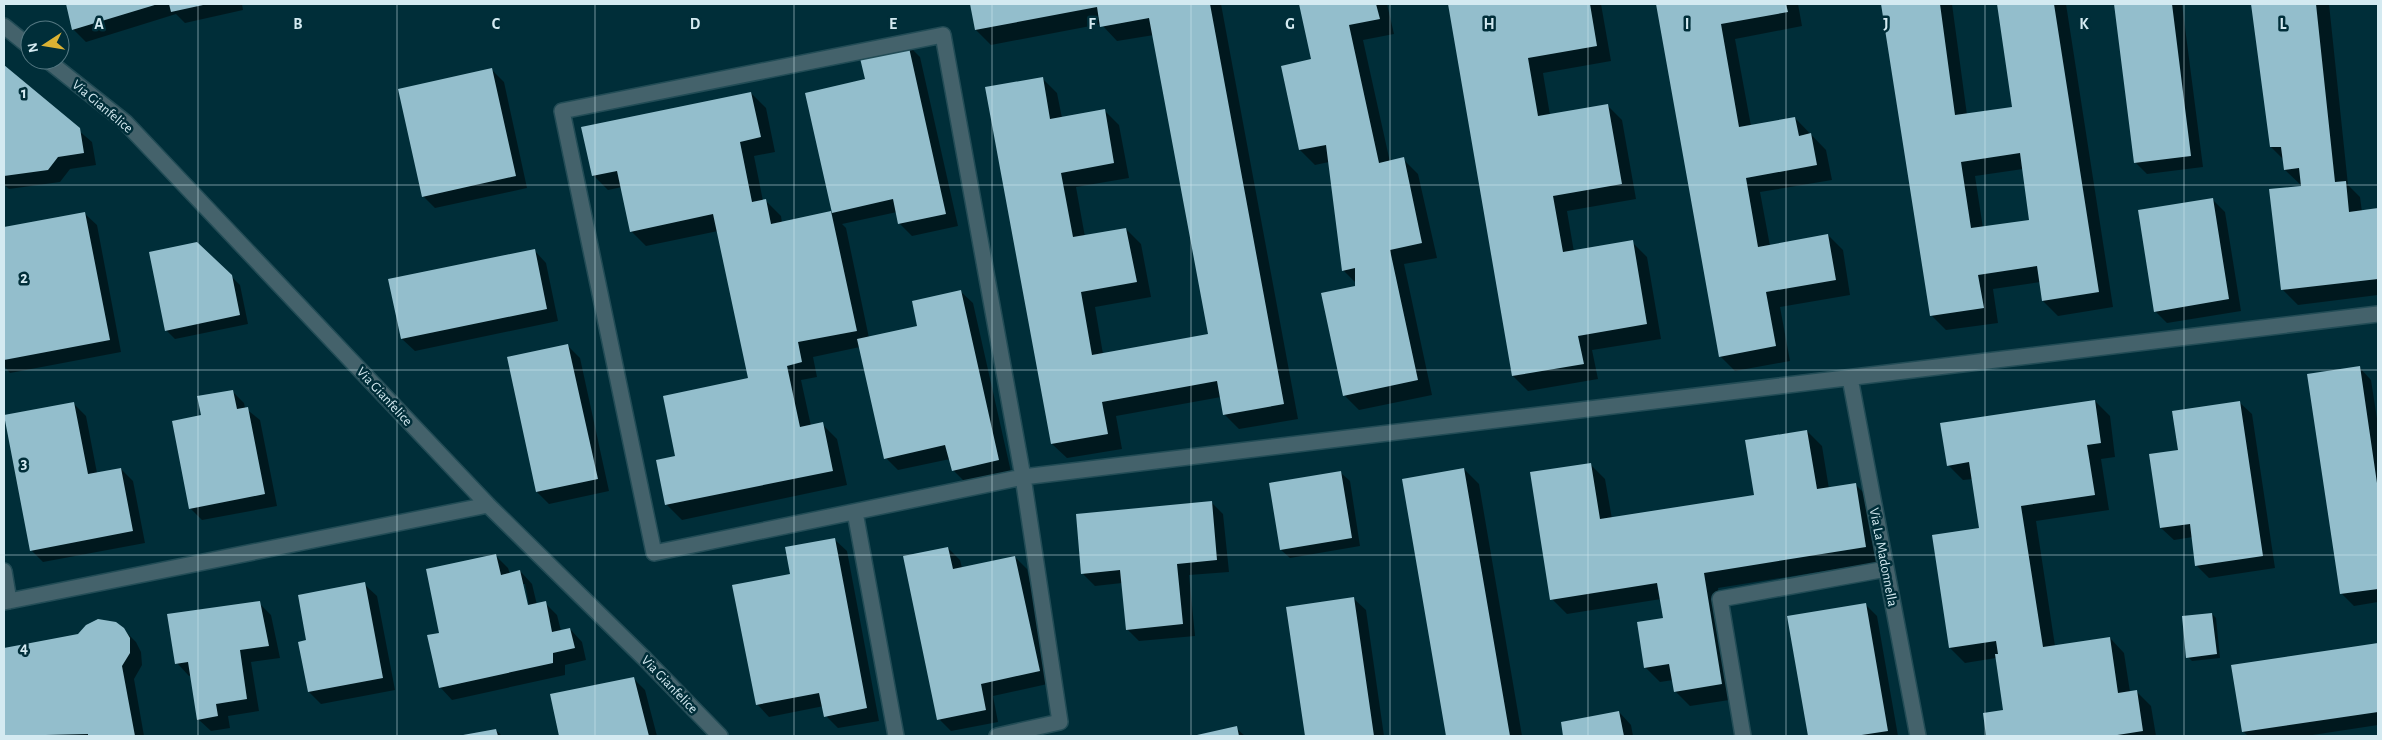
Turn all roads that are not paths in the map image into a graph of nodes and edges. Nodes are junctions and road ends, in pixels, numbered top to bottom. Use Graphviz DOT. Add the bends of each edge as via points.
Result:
graph roads {
  1 [pos="4,26"];
  2 [pos="20,39"];
  3 [pos="60,70"];
  4 [pos="2378,314"];
  5 [pos="1850,378"];
  6 [pos="1023,477"];
  7 [pos="488,505"];
  8 [pos="855,512"];
  9 [pos="1886,569"];
  10 [pos="4,571"];
  11 [pos="6,601"];
  12 [pos="720,736"];
  13 [pos="896,736"];
  14 [pos="997,736"];
  15 [pos="1743,736"];
  16 [pos="1918,736"];
  1 -- 2 [label="street"];
  3 -- 7 [label="street, Via Gianfelice" via="125,122"];
  4 -- 5 [label="street"];
  5 -- 6 [label="street"];
  5 -- 9 [label="street, Via La Madonnella"];
  6 -- 8 [label="street"];
  6 -- 8 [label="street" via="943,35 562,111 654,553"];
  6 -- 14 [label="street" via="1060,722"];
  7 -- 11 [label="street"];
  7 -- 12 [label="street, Via Gianfelice"];
  8 -- 13 [label="street"];
  9 -- 15 [label="street" via="1720,599"];
  9 -- 16 [label="street, Via La Madonnella"];
  10 -- 11 [label="street"];
}
